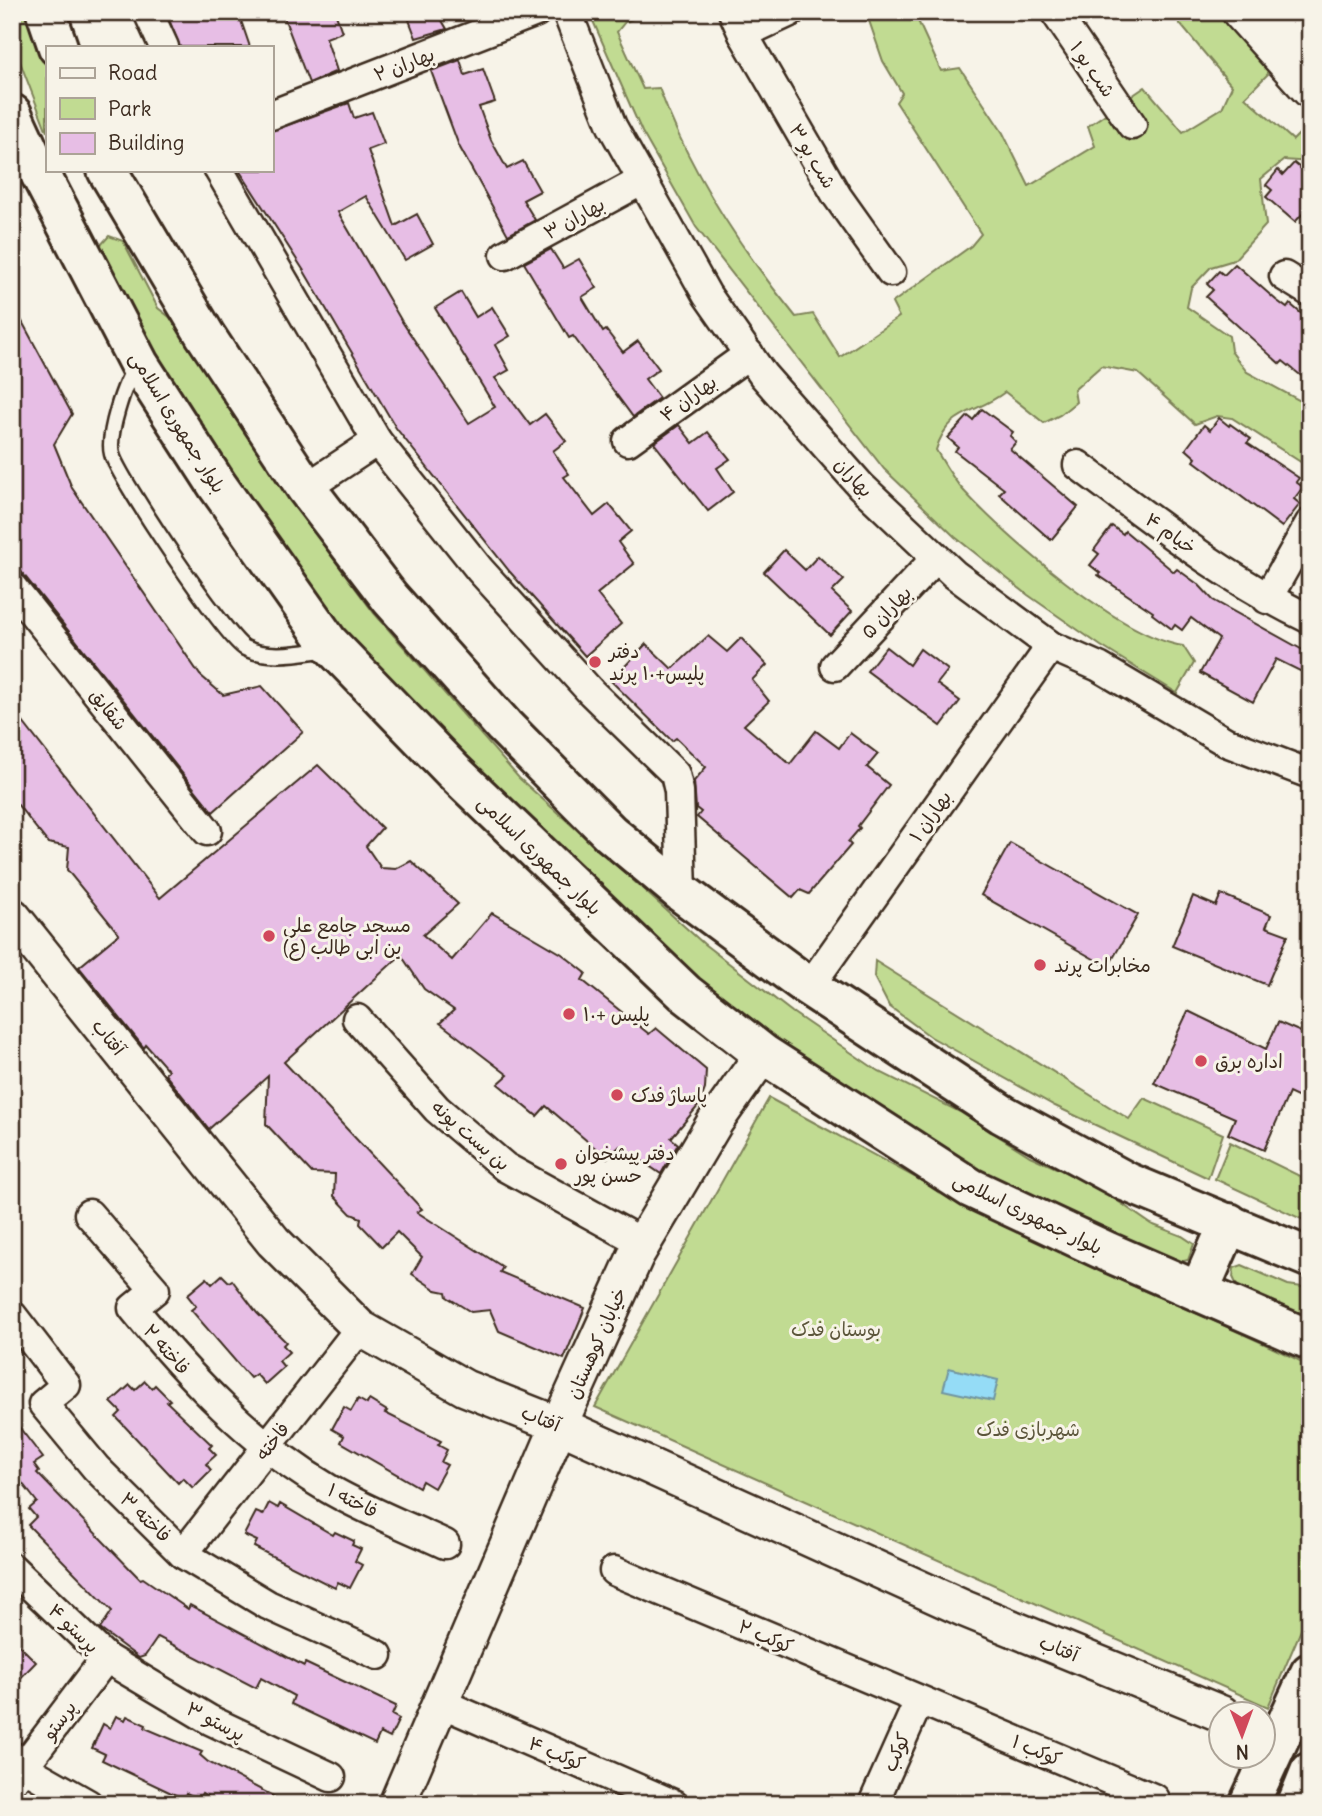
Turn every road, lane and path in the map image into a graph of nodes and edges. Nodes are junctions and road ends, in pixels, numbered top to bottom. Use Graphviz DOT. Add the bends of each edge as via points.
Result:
graph roads {
  1 [pos="46,12"];
  2 [pos="149,12"];
  3 [pos="537,12"];
  4 [pos="567,12"];
  5 [pos="790,12"];
  6 [pos="1055,12"];
  7 [pos="1240,12"];
  8 [pos="1281,12"];
  9 [pos="738,23"];
  10 [pos="1309,40"];
  11 [pos="58,46"];
  12 [pos="164,46"];
  13 [pos="1310,90"];
  14 [pos="12,114"];
  15 [pos="273,114"];
  16 [pos="1132,125"];
  17 [pos="108,172"];
  18 [pos="220,172"];
  19 [pos="643,180"];
  20 [pos="505,256"];
  21 [pos="891,272"];
  22 [pos="1283,275"];
  23 [pos="1310,292"];
  24 [pos="748,354"];
  25 [pos="139,363"];
  26 [pos="377,441"];
  27 [pos="628,441"];
  28 [pos="1078,465"];
  29 [pos="306,488"];
  30 [pos="1310,523"];
  31 [pos="936,558"];
  32 [pos="12,587"];
  33 [pos="1267,599"];
  34 [pos="1310,619"];
  35 [pos="1051,646"];
  36 [pos="335,649"];
  37 [pos="835,667"];
  38 [pos="1310,774"];
  39 [pos="207,831"];
  40 [pos="682,893"];
  41 [pos="12,916"];
  42 [pos="809,987"];
  43 [pos="357,1019"];
  44 [pos="763,1054"];
  45 [pos="89,1214"];
  46 [pos="1229,1223"];
  47 [pos="643,1243"];
  48 [pos="1310,1258"];
  49 [pos="1199,1291"];
  50 [pos="12,1315"];
  51 [pos="360,1328"];
  52 [pos="1310,1339"];
  53 [pos="559,1425"];
  54 [pos="267,1446"];
  55 [pos="445,1544"];
  56 [pos="183,1554"];
  57 [pos="12,1568"];
  58 [pos="614,1571"];
  59 [pos="378,1655"];
  60 [pos="106,1658"];
  61 [pos="1310,1673"];
  62 [pos="919,1701"];
  63 [pos="441,1703"];
  64 [pos="1206,1707"];
  65 [pos="1276,1726"];
  66 [pos="16,1768"];
  67 [pos="1259,1770"];
  68 [pos="1310,1772"];
  69 [pos="331,1777"];
  70 [pos="1155,1799"];
  71 [pos="88,1804"];
  72 [pos="397,1804"];
  73 [pos="673,1804"];
  74 [pos="873,1804"];
  75 [pos="1249,1804"];
  76 [pos="1297,1804"];
  1 -- 11 [label="main road"];
  2 -- 12 [label="street"];
  3 -- 15 [label="street, بهاران ۲"];
  4 -- 19 [label="street, بهاران" via="612,126"];
  5 -- 9 [label="street"];
  6 -- 16 [label="street, شب بو ۱"];
  7 -- 13 [label="street"];
  8 -- 10 [label="street"];
  9 -- 21 [label="street, شب بو ۳" via="837,196"];
  14 -- 25 [label="main road, بلوار جمهوری اسلامی"];
  17 -- 29 [label="main road" via="205,335"];
  18 -- 26 [label="street"];
  19 -- 20 [label="street, بهاران ۳"];
  19 -- 24 [label="street, بهاران" via="707,295"];
  22 -- 23 [label="street"];
  24 -- 27 [label="street, بهاران ۴"];
  24 -- 31 [label="street, بهاران" via="860,486"];
  25 -- 36 [label="main road, بلوار جمهوری اسلامی" via="217,485"];
  25 -- 36 [label="lane" via="110,441 112,456 146,516 244,648 280,655"];
  26 -- 29 [label="street"];
  26 -- 40 [label="street" via="480,570 591,692 675,774"];
  28 -- 33 [label="street, خیام ۴"];
  29 -- 40 [label="main road" via="390,598 504,726 610,833"];
  30 -- 33 [label="street"];
  31 -- 35 [label="street, بهاران"];
  31 -- 37 [label="street, بهاران ۵"];
  32 -- 39 [label="street, شقایق"];
  33 -- 34 [label="street, خیام ۴"];
  35 -- 38 [label="street, بهاران" via="1099,667 1226,742"];
  35 -- 42 [label="street, بهاران ۱"];
  36 -- 44 [label="main road, بلوار جمهوری اسلامی" via="453,771 685,993"];
  40 -- 42 [label="main road"];
  41 -- 51 [label="street, آفتاب" via="273,1241"];
  42 -- 46 [label="main road" via="1002,1114 1127,1182"];
  43 -- 47 [label="street, بن بست پونه" via="437,1109 505,1167"];
  44 -- 47 [label="street, خیابان کوهستان" via="715,1122"];
  44 -- 49 [label="main road, بلوار جمهوری اسلامی" via="971,1188"];
  45 -- 54 [label="street, فاخته ۲" via="155,1290 133,1308 179,1365"];
  46 -- 48 [label="main road"];
  46 -- 49 [label="main road"];
  47 -- 53 [label="street, خیابان کوهستان"];
  49 -- 52 [label="main road, بلوار جمهوری اسلامی"];
  50 -- 56 [label="street, فاخته ۳" via="66,1385 43,1404 96,1468"];
  51 -- 53 [label="street, آفتاب" via="465,1388"];
  51 -- 54 [label="street, فاخته"];
  53 -- 63 [label="street, خیابان کوهستان"];
  53 -- 64 [label="street, آفتاب" via="965,1609"];
  54 -- 55 [label="street, فاخته ۱" via="328,1489"];
  54 -- 56 [label="street, فاخته"];
  56 -- 59 [label="street, فاخته ۳" via="268,1605"];
  57 -- 60 [label="street, پرستو ۴"];
  58 -- 62 [label="street, کوکب ۲"];
  60 -- 66 [label="street, پرستو"];
  60 -- 69 [label="street, پرستو ۳" via="210,1720"];
  61 -- 65 [label="main road"];
  62 -- 70 [label="street, کوکب ۱"];
  62 -- 74 [label="street, کوکب"];
  63 -- 72 [label="street, خیابان کوهستان"];
  63 -- 73 [label="street, کوکب ۴"];
  66 -- 71 [label="street"];
  67 -- 75 [label="main road"];
  68 -- 76 [label="main road"];
}
